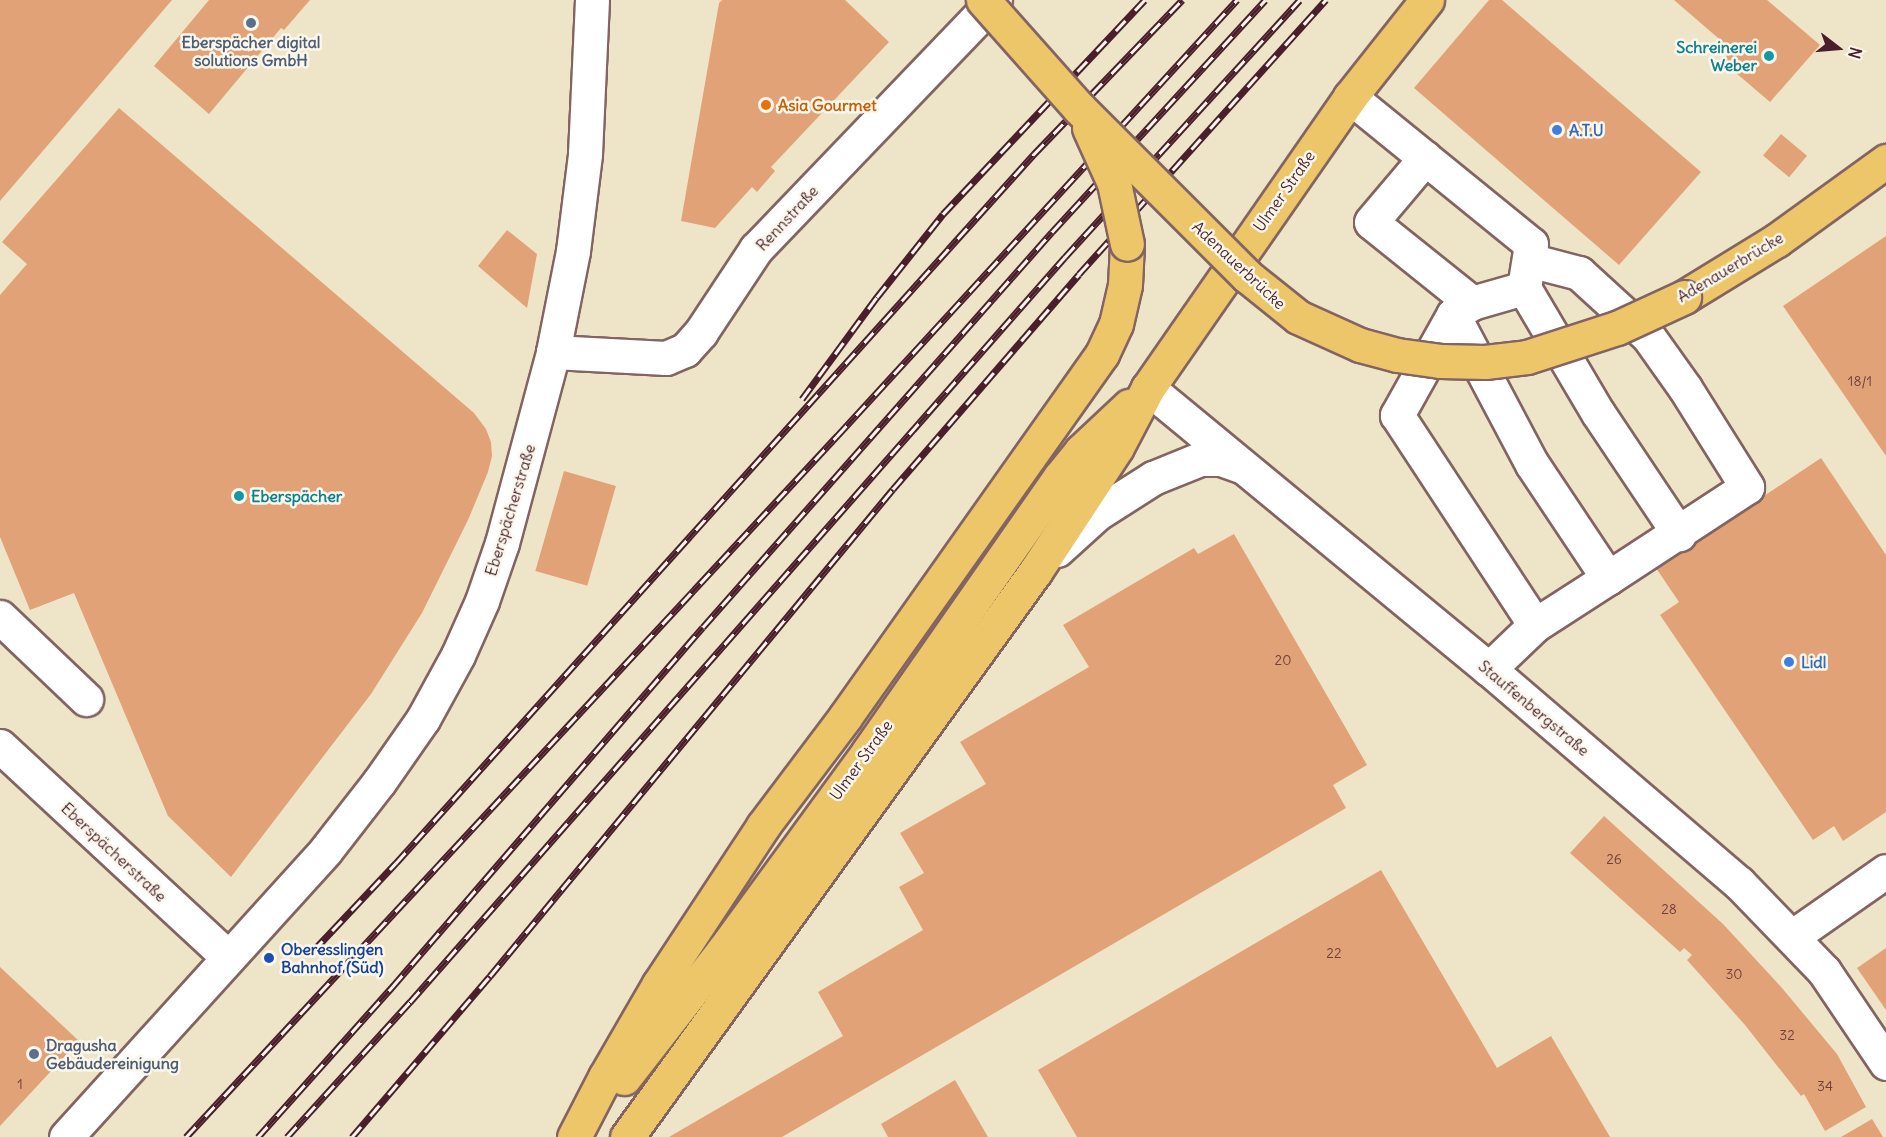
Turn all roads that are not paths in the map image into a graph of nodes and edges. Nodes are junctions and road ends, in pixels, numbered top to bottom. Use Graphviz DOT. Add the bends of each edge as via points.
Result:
graph roads {
  1 [pos="592,0"];
  2 [pos="983,0"];
  3 [pos="995,0"];
  4 [pos="1427,0"];
  5 [pos="1350,98"];
  6 [pos="1079,108"];
  7 [pos="1425,158"];
  8 [pos="1886,161"];
  9 [pos="1527,274"];
  10 [pos="1462,309"];
  11 [pos="553,352"];
  12 [pos="1148,388"];
  13 [pos="1247,469"];
  14 [pos="1679,534"];
  15 [pos="1035,572"];
  16 [pos="1608,578"];
  17 [pos="0,617"];
  18 [pos="1535,625"];
  19 [pos="1489,669"];
  20 [pos="86,699"];
  21 [pos="0,746"];
  22 [pos="1886,871"];
  23 [pos="1792,936"];
  24 [pos="234,951"];
  25 [pos="1886,1063"];
  26 [pos="66,1137"];
  27 [pos="576,1137"];
  28 [pos="627,1137"];
  1 -- 11 [label="street, Eberspächerstraße" via="585,154 573,251"];
  2 -- 6 [label="main road, Adenauerbrücke, bridge"];
  3 -- 11 [label="street, Rennstraße" via="756,249 685,350 666,358"];
  4 -- 5 [label="main road, Ulmer Straße"];
  5 -- 7 [label="street"];
  5 -- 12 [label="main road, Ulmer Straße"];
  6 -- 8 [label="main road, Adenauerbrücke, bridge" via="1246,276 1289,311 1360,345 1440,362 1527,357 1617,328 1684,297 1777,240"];
  6 -- 27 [label="main road, bridge" via="1113,183 1127,244 1125,285 1116,324 1102,354 693,929 605,1077"];
  7 -- 9 [label="street" via="1531,244"];
  7 -- 10 [label="street" via="1371,222"];
  9 -- 10 [label="street"];
  9 -- 14 [label="street" via="1598,413"];
  9 -- 14 [label="street" via="1579,273 1648,336 1747,488"];
  10 -- 16 [label="street" via="1532,464"];
  10 -- 18 [label="street" via="1396,415"];
  11 -- 24 [label="street, Eberspächerstraße" via="502,543 458,655 423,719 379,782 326,850"];
  12 -- 13 [label="street, Stauffenbergstraße"];
  12 -- 15 [label="main road, Ulmer Straße" via="1117,447"];
  12 -- 27 [label="main road, Ulmer Straße" via="1081,451 1060,477 723,951"];
  13 -- 15 [label="street, Ulmer Straße" via="1221,459 1200,459 1153,478 1075,531"];
  13 -- 19 [label="street, Stauffenbergstraße"];
  14 -- 16 [label="street"];
  15 -- 28 [label="main road, Ulmer Straße"];
  16 -- 18 [label="street"];
  17 -- 20 [label="street"];
  18 -- 19 [label="street"];
  19 -- 23 [label="street, Stauffenbergstraße" via="1699,848"];
  21 -- 24 [label="street, Eberspächerstraße"];
  22 -- 23 [label="street"];
  23 -- 25 [label="street, Stauffenbergstraße" via="1824,971"];
  24 -- 26 [label="street"];
}
